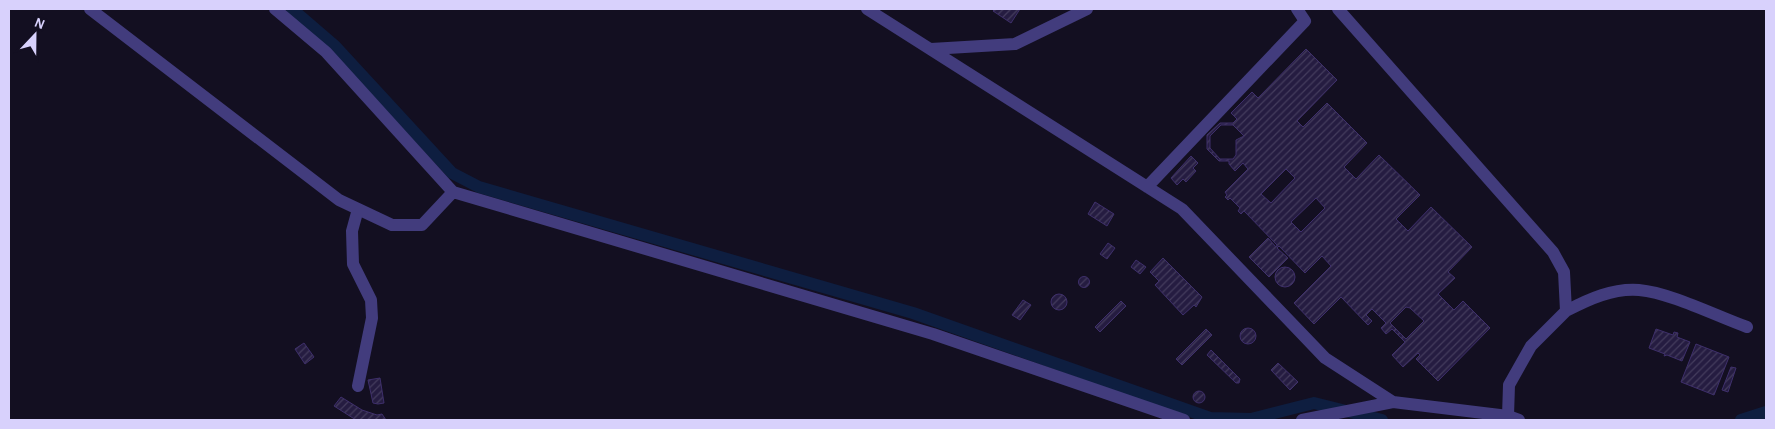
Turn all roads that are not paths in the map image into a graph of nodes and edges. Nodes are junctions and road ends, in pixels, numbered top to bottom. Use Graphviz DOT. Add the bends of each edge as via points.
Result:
graph roads {
  1 [pos="90,9"];
  2 [pos="275,9"];
  3 [pos="867,9"];
  4 [pos="1087,9"];
  5 [pos="1297,9"];
  6 [pos="1338,9"];
  7 [pos="931,49"];
  8 [pos="1147,187"];
  9 [pos="453,192"];
  10 [pos="358,209"];
  11 [pos="1566,311"];
  12 [pos="1747,327"];
  13 [pos="358,386"];
  14 [pos="1393,402"];
  15 [pos="1514,418"];
  16 [pos="1184,420"];
  17 [pos="1302,420"];
  1 -- 10 [label="lane" via="339,200"];
  2 -- 9 [label="lane" via="326,52"];
  3 -- 7 [label="lane"];
  4 -- 7 [label="lane" via="1015,44"];
  5 -- 8 [label="lane" via="1305,21"];
  6 -- 11 [label="lane" via="1553,252 1564,272"];
  7 -- 8 [label="lane"];
  8 -- 14 [label="lane" via="1182,209 1325,358"];
  9 -- 10 [label="lane" via="422,225 392,225"];
  9 -- 16 [label="lane" via="933,334"];
  10 -- 13 [label="lane" via="352,231 353,264 371,300 372,318"];
  11 -- 12 [label="lane" via="1599,295 1639,290 1665,296"];
  11 -- 15 [label="lane" via="1531,346 1509,385"];
  14 -- 15 [label="lane"];
  14 -- 17 [label="lane"];
}
